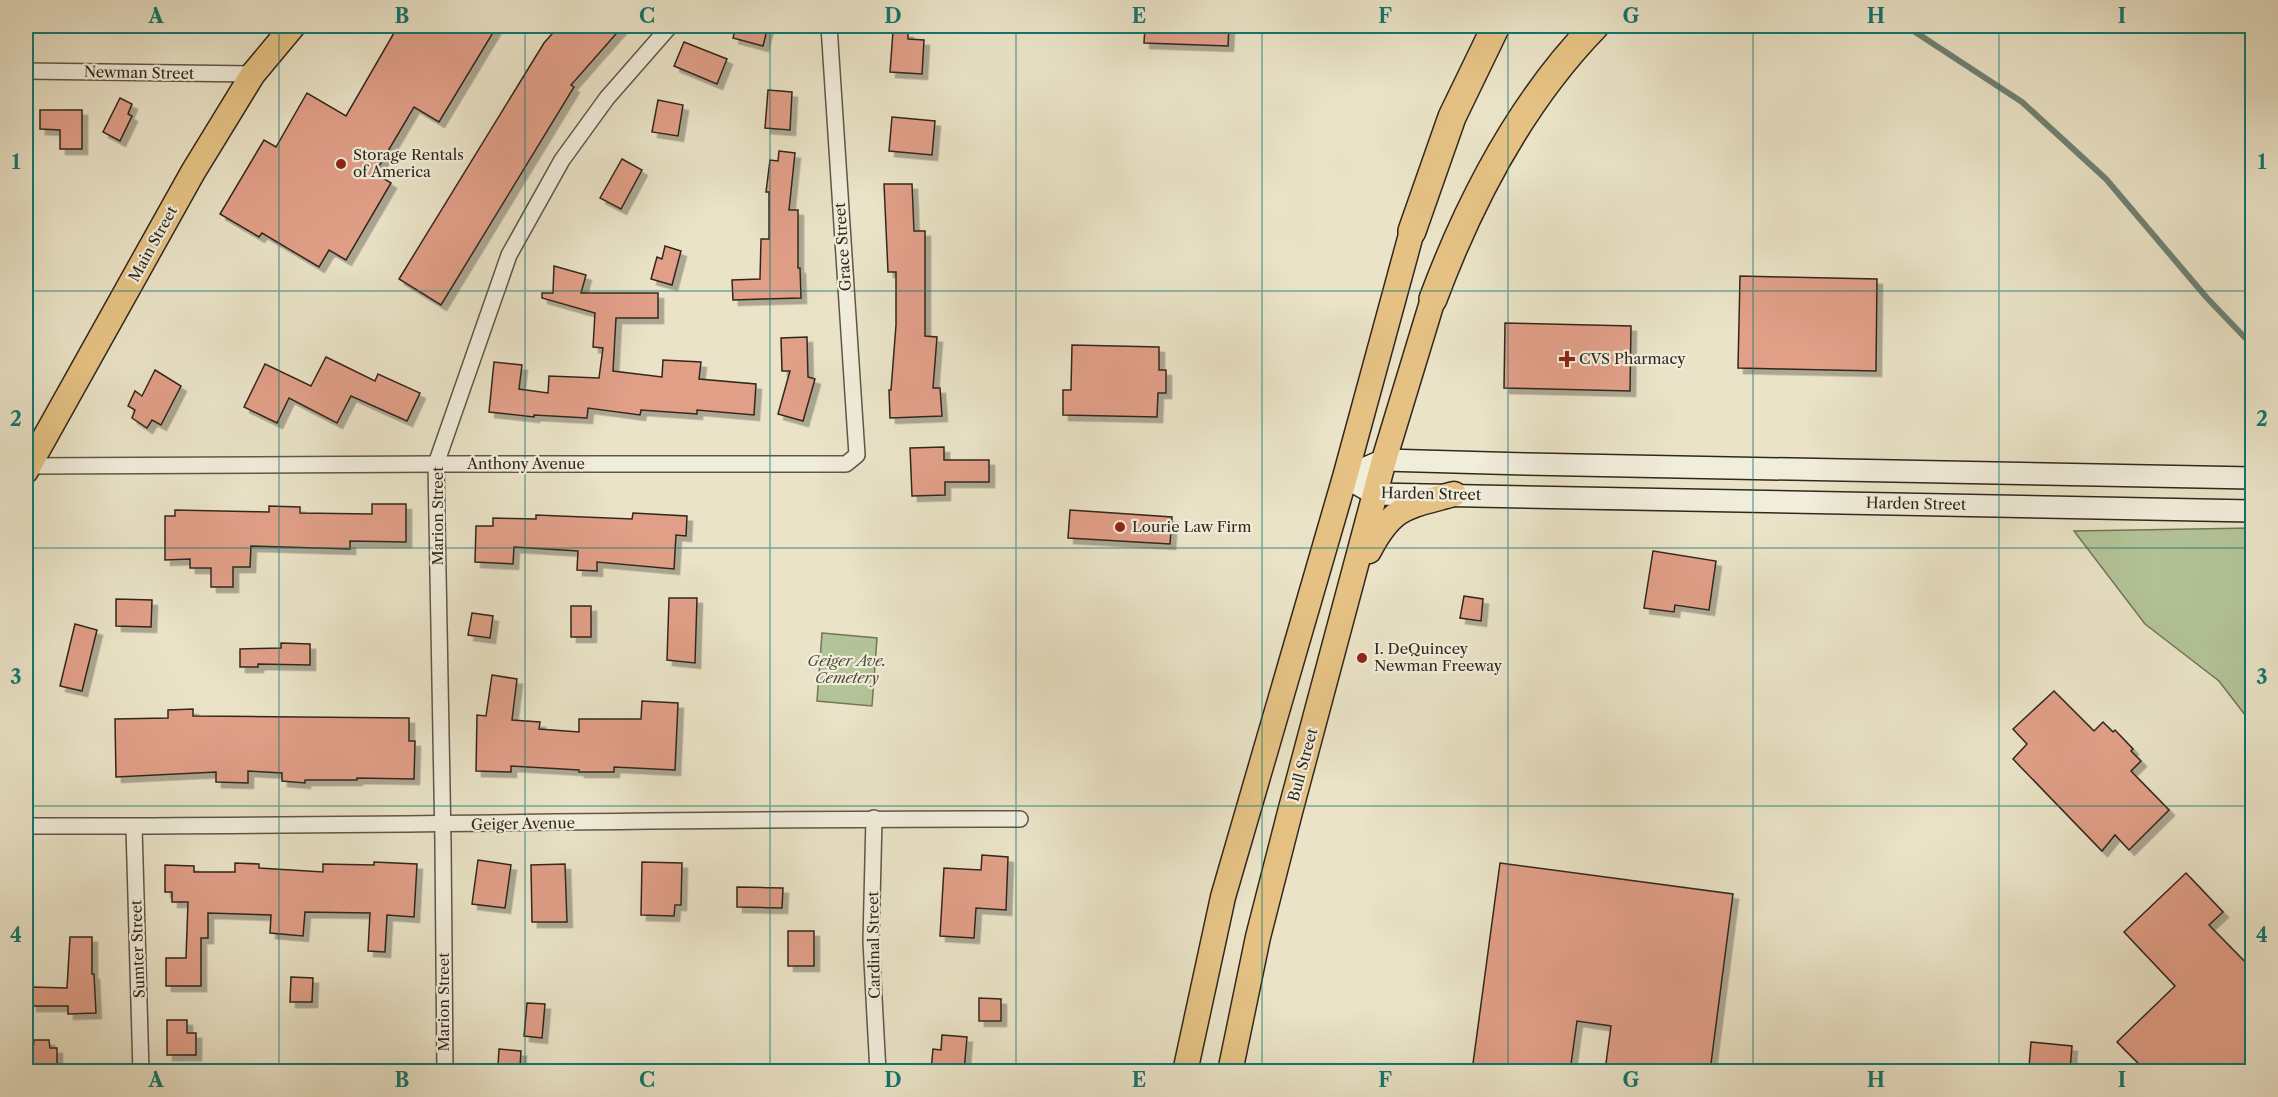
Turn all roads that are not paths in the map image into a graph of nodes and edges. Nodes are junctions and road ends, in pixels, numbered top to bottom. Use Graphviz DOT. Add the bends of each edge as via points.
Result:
graph roads {
  1 [pos="293,26"];
  2 [pos="670,26"];
  3 [pos="829,26"];
  4 [pos="1496,26"];
  5 [pos="1595,26"];
  6 [pos="26,71"];
  7 [pos="253,74"];
  8 [pos="1412,231"];
  9 [pos="1433,299"];
  10 [pos="1384,459"];
  11 [pos="436,464"];
  12 [pos="846,464"];
  13 [pos="26,468"];
  14 [pos="1345,477"];
  15 [pos="2253,478"];
  16 [pos="1375,494"];
  17 [pos="1454,494"];
  18 [pos="2253,511"];
  19 [pos="1349,591"];
  20 [pos="874,818"];
  21 [pos="1020,819"];
  22 [pos="443,825"];
  23 [pos="26,826"];
  24 [pos="134,827"];
  25 [pos="141,1071"];
  26 [pos="445,1071"];
  27 [pos="878,1071"];
  28 [pos="1185,1071"];
  29 [pos="1230,1071"];
  1 -- 7 [label="main road, Main Street"];
  2 -- 11 [label="street, Marion Street" via="607,98 562,160 509,255"];
  3 -- 12 [label="street, Grace Street" via="857,455"];
  4 -- 8 [label="highway" via="1452,117"];
  5 -- 9 [label="highway" via="1564,60 1505,147 1464,221"];
  6 -- 7 [label="street, Newman Street"];
  7 -- 13 [label="main road, Main Street" via="193,172"];
  8 -- 14 [label="main road"];
  9 -- 10 [label="main road"];
  10 -- 14 [label="main road, Harden Street"];
  10 -- 15 [label="main road, Harden Street"];
  10 -- 16 [label="main road, Bull Street"];
  11 -- 12 [label="street, Anthony Avenue"];
  11 -- 13 [label="street, Anthony Avenue"];
  11 -- 22 [label="street, Marion Street"];
  14 -- 16 [label="main road, Harden Street"];
  14 -- 28 [label="main road" via="1223,897"];
  16 -- 17 [label="main road, Harden Street"];
  16 -- 19 [label="main road, Bull Street"];
  17 -- 18 [label="main road, Harden Street"];
  17 -- 19 [label="main road" via="1393,516 1380,529"];
  19 -- 29 [label="main road, Bull Street" via="1261,926"];
  20 -- 21 [label="street, Geiger Avenue"];
  20 -- 22 [label="street, Geiger Avenue"];
  20 -- 27 [label="street, Cardinal Street" via="871,942"];
  22 -- 24 [label="street, Geiger Avenue"];
  22 -- 26 [label="street, Marion Street"];
  23 -- 24 [label="street, Geiger Avenue"];
  24 -- 25 [label="street, Sumter Street"];
}
